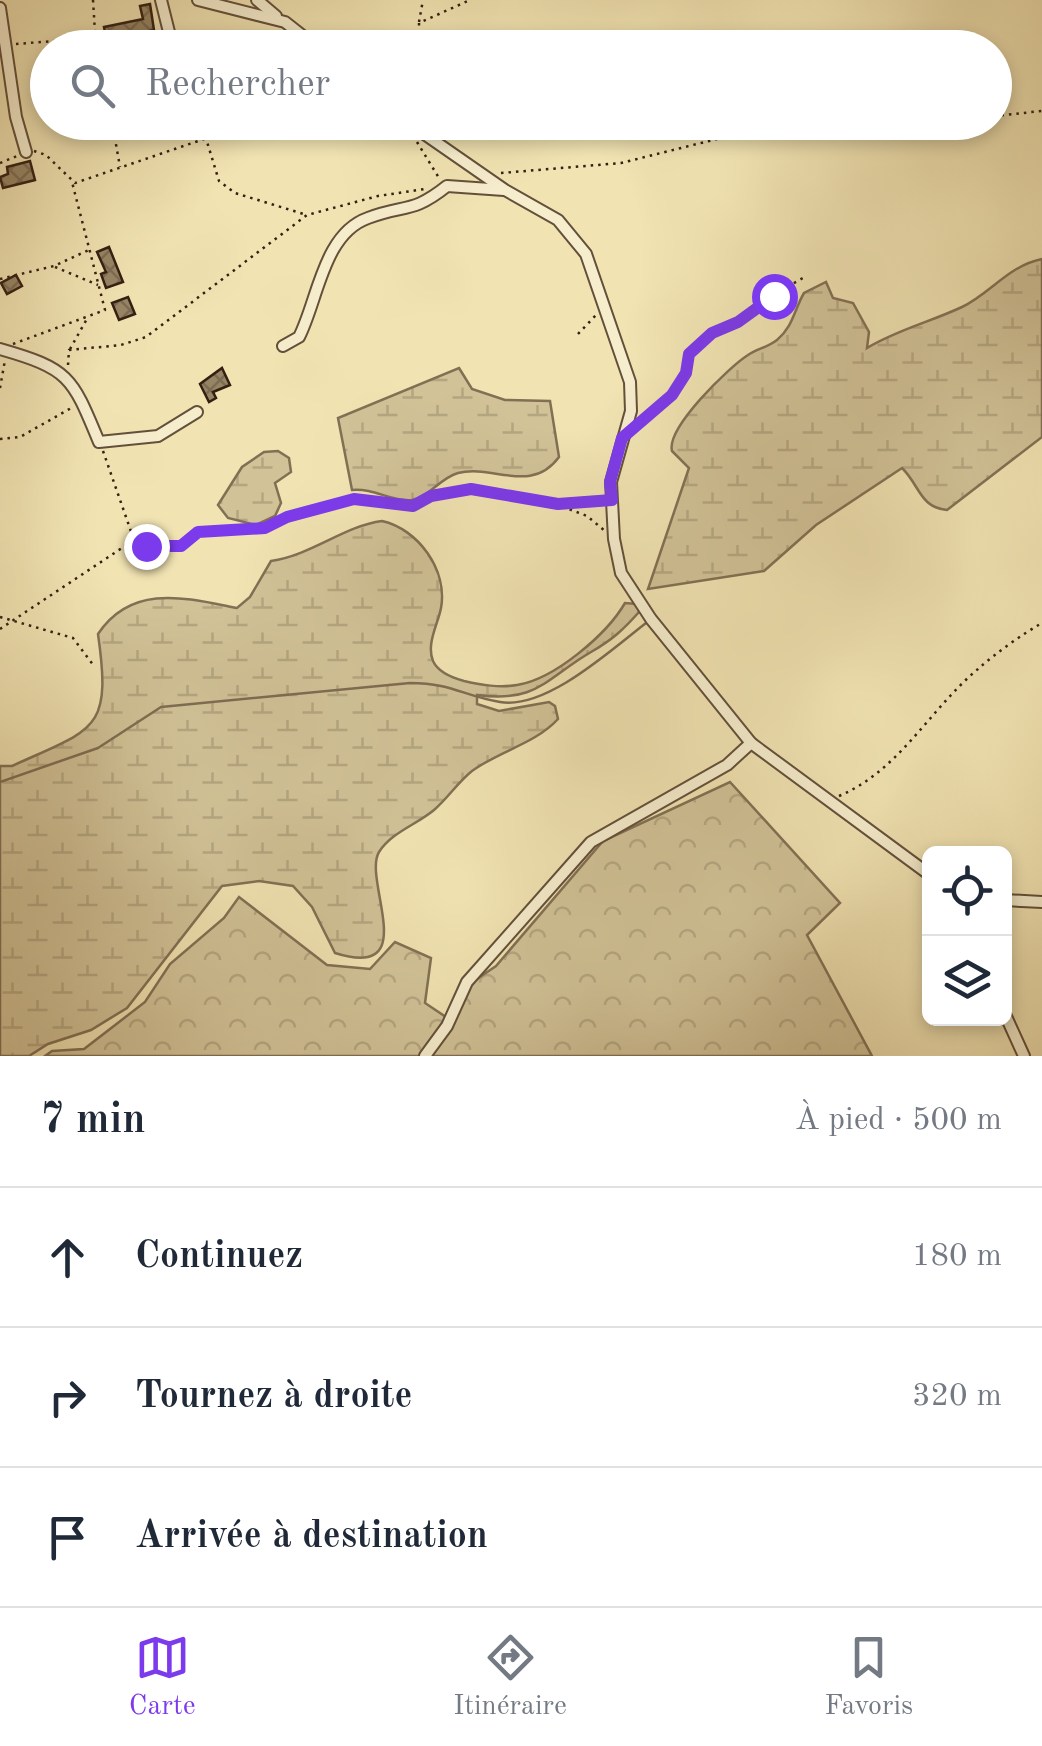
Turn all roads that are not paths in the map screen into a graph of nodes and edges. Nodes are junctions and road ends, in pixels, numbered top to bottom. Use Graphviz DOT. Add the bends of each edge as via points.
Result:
graph roads {
  1 [pos="162,0"];
  2 [pos="198,0"];
  3 [pos="257,0"];
  4 [pos="0,8"];
  5 [pos="286,22"];
  6 [pos="169,30"];
  7 [pos="296,30"];
  8 [pos="1,36"];
  9 [pos="434,140"];
  10 [pos="26,152"];
  11 [pos="505,190"];
  12 [pos="283,346"];
  13 [pos="5,350"];
  14 [pos="197,412"];
  15 [pos="751,743"];
  16 [pos="922,868"];
  17 [pos="1012,900"];
  18 [pos="1042,902"];
  19 [pos="1010,1026"];
  20 [pos="425,1056"];
  21 [pos="1024,1056"];
  1 -- 6 [label="street"];
  2 -- 5 [label="street"];
  3 -- 5 [label="street"];
  4 -- 8 [label="street"];
  5 -- 7 [label="street"];
  8 -- 10 [label="street"];
  9 -- 11 [label="street"];
  11 -- 12 [label="street" via="446,186 420,208 367,218 348,229 317,283 299,337"];
  11 -- 15 [label="street" via="569,230 586,254 630,382 631,411 610,482 620,574"];
  13 -- 14 [label="street" via="69,378 99,442 158,436"];
  15 -- 16 [label="street"];
  15 -- 20 [label="street" via="726,765 591,842 467,982"];
  17 -- 18 [label="street"];
  19 -- 21 [label="street"];
}
